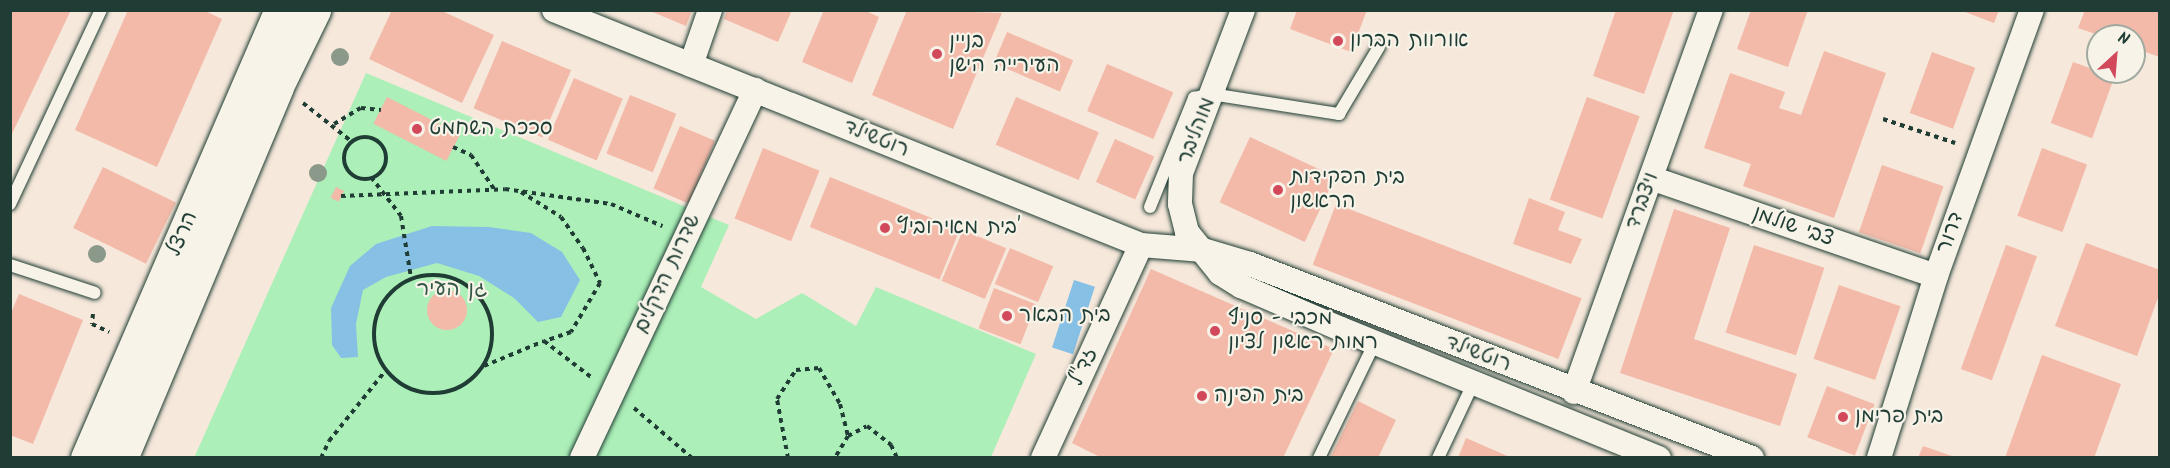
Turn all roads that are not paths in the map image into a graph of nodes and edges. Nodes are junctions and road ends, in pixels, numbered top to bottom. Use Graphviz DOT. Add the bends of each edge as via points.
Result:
graph roads {
  1 [pos="101,10"];
  2 [pos="281,10"];
  3 [pos="314,10"];
  4 [pos="554,10"];
  5 [pos="710,10"];
  6 [pos="1243,10"];
  7 [pos="1711,10"];
  8 [pos="2032,10"];
  9 [pos="1378,47"];
  10 [pos="691,65"];
  11 [pos="755,90"];
  12 [pos="1211,94"];
  13 [pos="1651,178"];
  14 [pos="10,204"];
  15 [pos="1150,207"];
  16 [pos="1142,245"];
  17 [pos="1203,250"];
  18 [pos="10,265"];
  19 [pos="1935,276"];
  20 [pos="95,293"];
  21 [pos="1375,342"];
  22 [pos="1473,382"];
  23 [pos="1574,392"];
  24 [pos="1651,456"];
  25 [pos="87,458"];
  26 [pos="122,458"];
  27 [pos="582,458"];
  28 [pos="1043,458"];
  29 [pos="1319,458"];
  30 [pos="1438,458"];
  31 [pos="1752,458"];
  32 [pos="1879,458"];
  1 -- 14 [label="lane"];
  2 -- 25 [label="main road, הרצל"];
  3 -- 26 [label="main road, הרצל" via="277,86"];
  4 -- 10 [label="street, רוטשילד"];
  5 -- 10 [label="street"];
  6 -- 12 [label="street, מוהליבר"];
  7 -- 13 [label="street, ויצברד"];
  8 -- 19 [label="street, דרור"];
  9 -- 12 [label="lane" via="1339,114"];
  10 -- 11 [label="street, רוטשילד"];
  11 -- 16 [label="street, רוטשילד"];
  11 -- 27 [label="street, שדרות הדקלים"];
  12 -- 15 [label="lane" via="1194,98"];
  12 -- 17 [label="street, מוהליבר" via="1181,173 1180,204 1187,232"];
  13 -- 19 [label="street, צבי שולמן"];
  13 -- 23 [label="street, ויצברד"];
  16 -- 17 [label="street, רוטשילד"];
  16 -- 28 [label="street, זד\"ל"];
  17 -- 21 [label="street, רוטשילד" via="1220,273 1241,286"];
  17 -- 23 [label="street, רוטשילד" via="1250,264"];
  18 -- 20 [label="lane"];
  19 -- 32 [label="street, דרור"];
  21 -- 22 [label="street, רוטשילד"];
  21 -- 29 [label="lane"];
  22 -- 24 [label="street, רוטשילד"];
  22 -- 30 [label="lane"];
  23 -- 31 [label="street, רוטשילד" via="1616,402"];
}
